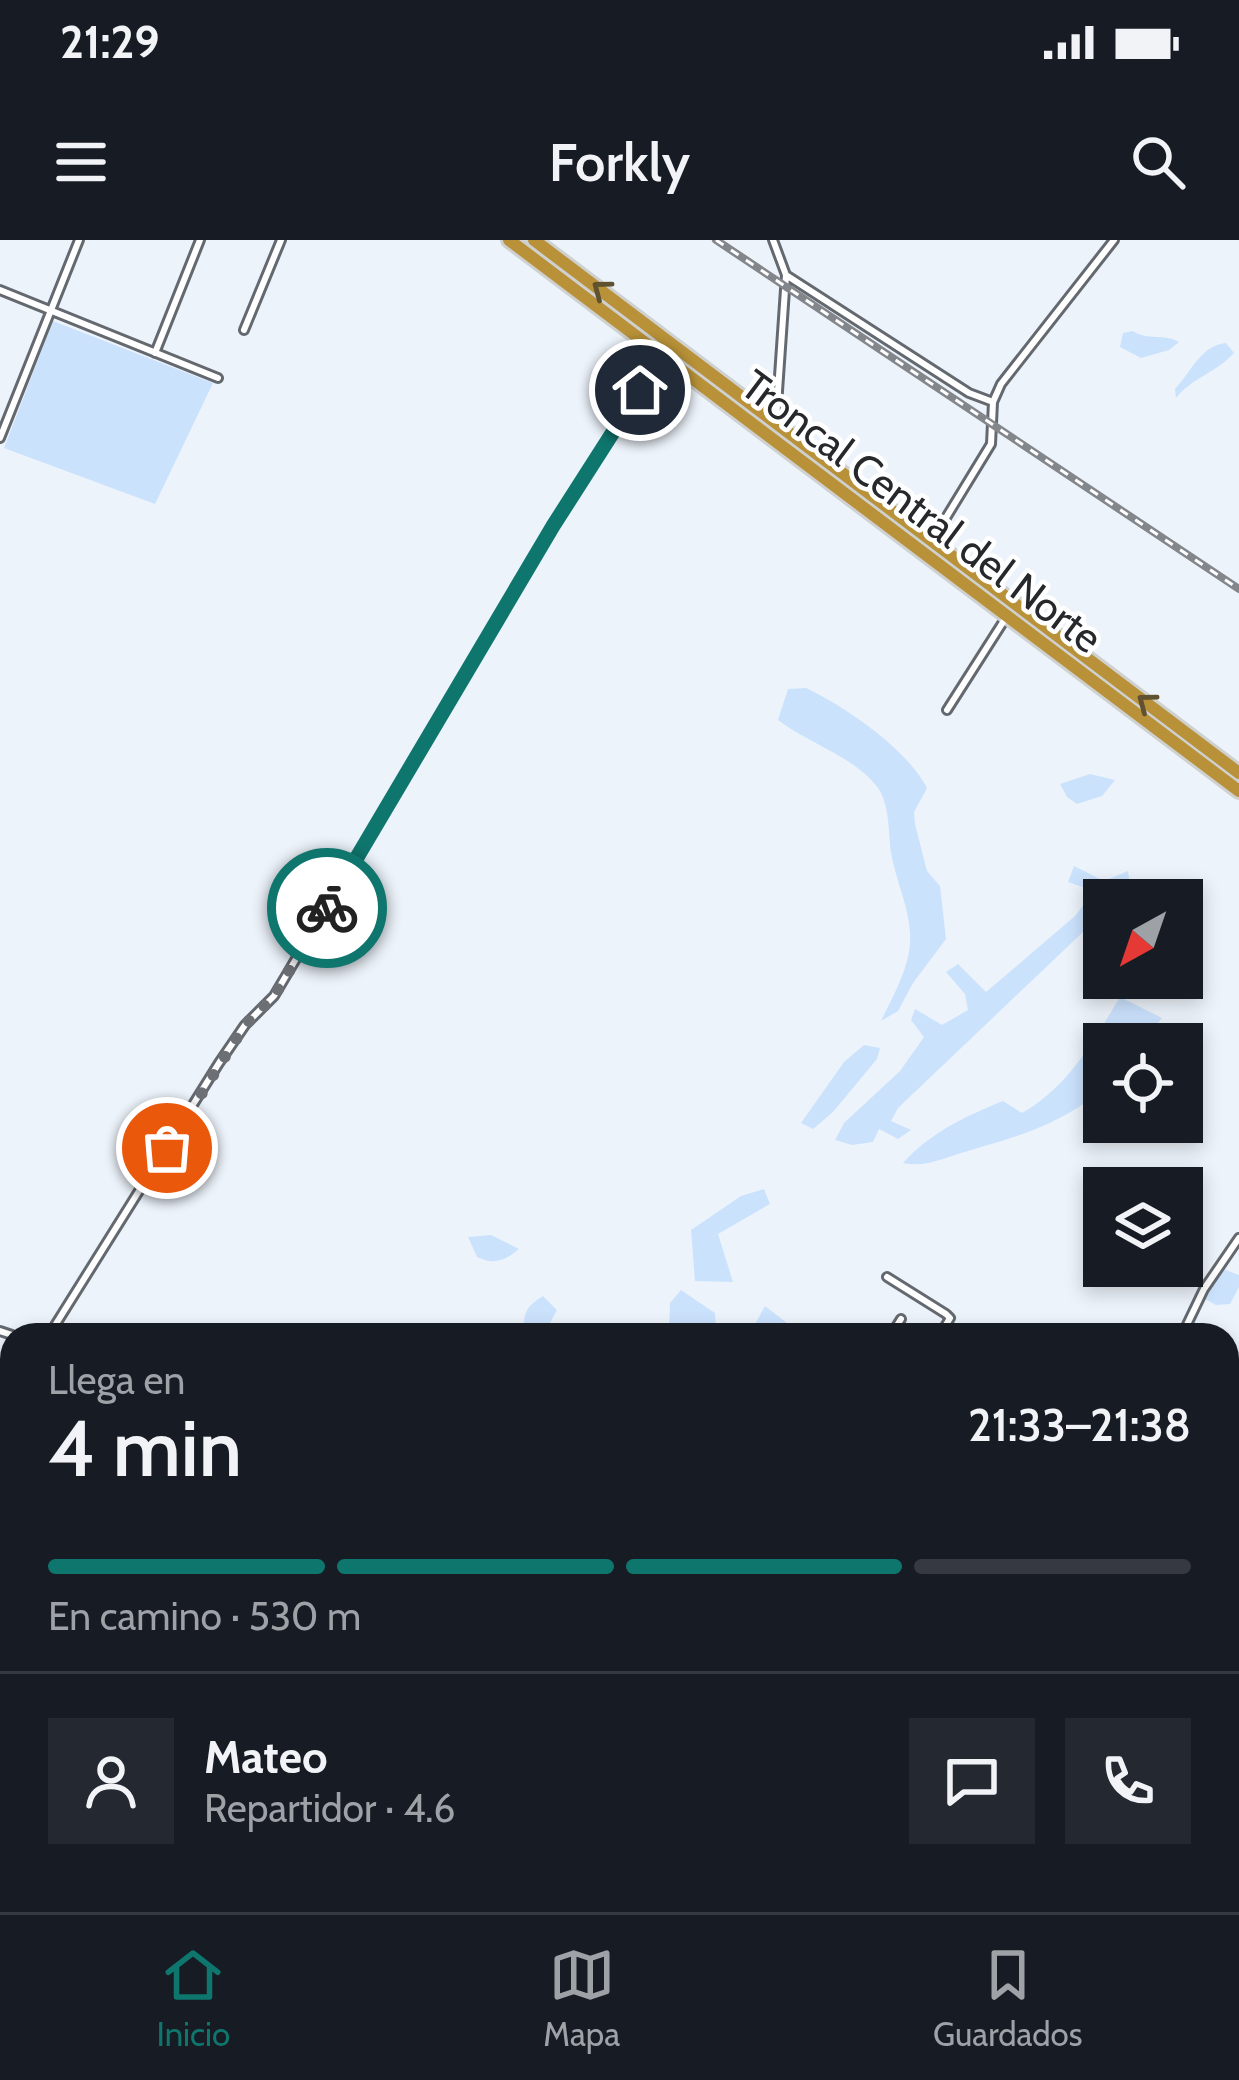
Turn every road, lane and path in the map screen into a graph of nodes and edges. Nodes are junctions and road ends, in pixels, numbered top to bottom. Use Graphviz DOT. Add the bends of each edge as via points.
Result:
graph roads {
  1 [pos="79,240"];
  2 [pos="200,240"];
  3 [pos="281,240"];
  4 [pos="508,240"];
  5 [pos="534,240"];
  6 [pos="773,240"];
  7 [pos="1114,240"];
  8 [pos="786,275"];
  9 [pos="0,290"];
  10 [pos="51,310"];
  11 [pos="244,330"];
  12 [pos="155,353"];
  13 [pos="662,356"];
  14 [pos="218,378"];
  15 [pos="993,402"];
  16 [pos="776,420"];
  17 [pos="0,438"];
  18 [pos="933,539"];
  19 [pos="1007,616"];
  20 [pos="947,710"];
  21 [pos="1239,773"];
  22 [pos="1239,791"];
  23 [pos="1239,1238"];
  24 [pos="887,1277"];
  25 [pos="901,1318"];
  26 [pos="58,1323"];
  27 [pos="898,1323"];
  28 [pos="948,1323"];
  29 [pos="1188,1323"];
  1 -- 10 [label="street"];
  2 -- 12 [label="street"];
  3 -- 11 [label="street"];
  4 -- 13 [label="highway, Troncal Central del Norte"];
  16 -- 5 [label="highway, Troncal Central del Norte, one-way"];
  6 -- 8 [label="street"];
  7 -- 15 [label="street"];
  8 -- 15 [label="street"];
  8 -- 16 [label="street"];
  9 -- 10 [label="street"];
  10 -- 12 [label="street"];
  10 -- 17 [label="street"];
  12 -- 14 [label="street"];
  13 -- 19 [label="highway, Troncal Central del Norte"];
  13 -- 26 [label="street" via="274,996 232,1044"];
  15 -- 18 [label="street" via="991,445"];
  16 -- 18 [label="highway, Troncal Central del Norte"];
  21 -- 18 [label="highway, Troncal Central del Norte, one-way"];
  19 -- 20 [label="street"];
  19 -- 22 [label="highway, Troncal Central del Norte"];
  23 -- 29 [label="street"];
  24 -- 28 [label="street"];
  25 -- 27 [label="street"];
}
